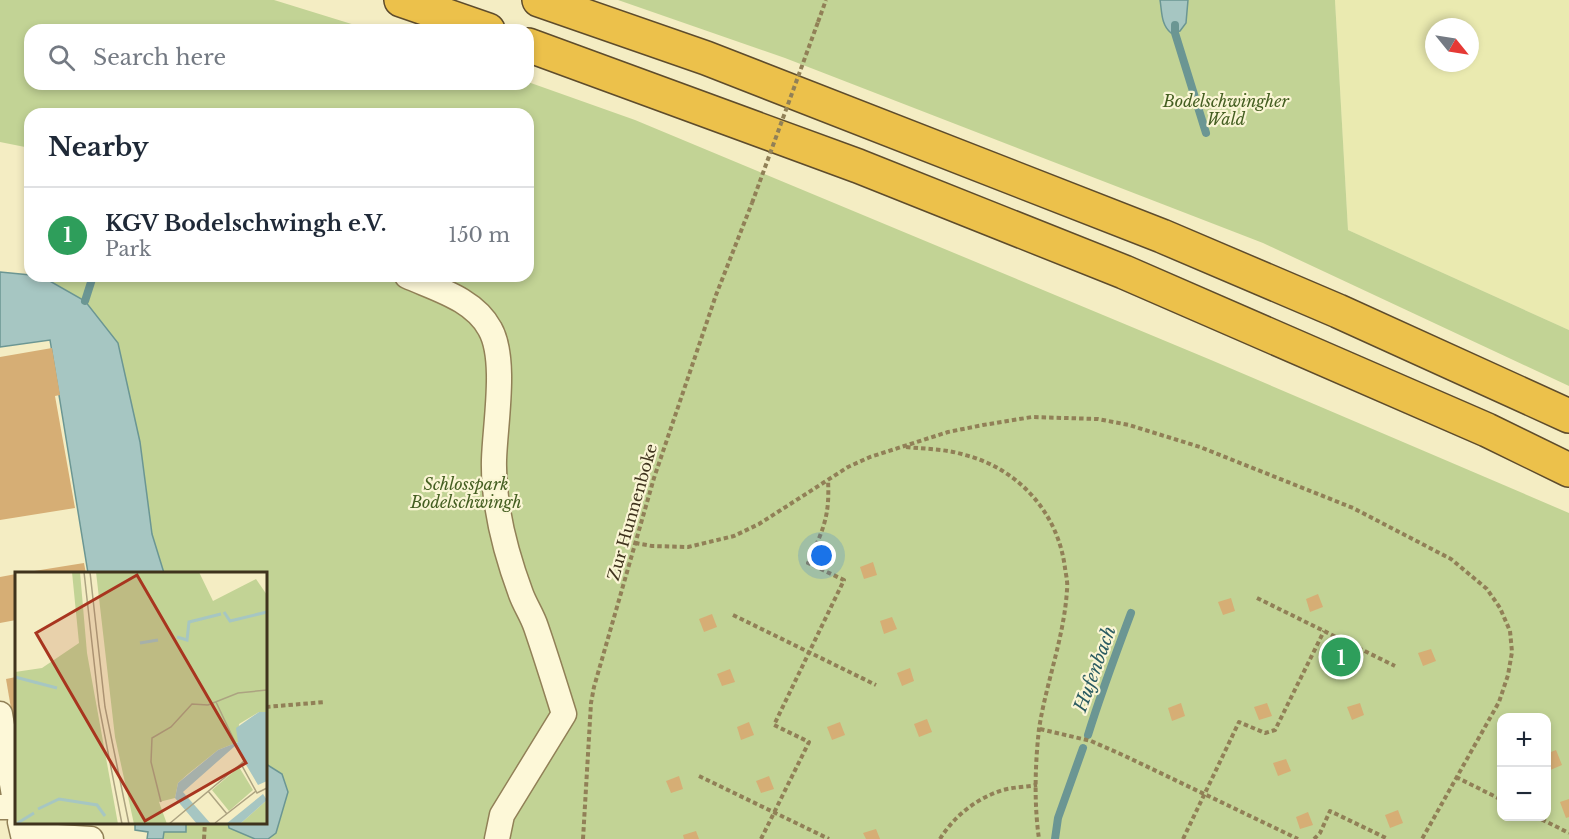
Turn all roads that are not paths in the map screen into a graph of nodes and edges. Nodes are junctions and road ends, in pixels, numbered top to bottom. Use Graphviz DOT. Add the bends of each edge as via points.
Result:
graph roads {
  1 [pos="401,0"];
  2 [pos="539,0"];
  3 [pos="471,24"];
  4 [pos="534,47"];
  5 [pos="420,282"];
  6 [pos="1569,416"];
  7 [pos="1569,470"];
  8 [pos="0,714"];
  9 [pos="9,813"];
  10 [pos="16,824"];
  11 [pos="91,839"];
  12 [pos="496,839"];
  1 -- 3 [label="highway"];
  2 -- 6 [label="highway" via="718,63 1162,236"];
  4 -- 7 [label="highway" via="858,166 1124,272 1487,430"];
  5 -- 12 [label="lane" via="467,303 490,327 497,345 496,501 521,595 535,624 564,714 502,814"];
  8 -- 9 [label="lane"];
  10 -- 11 [label="lane" via="23,835"];
}
